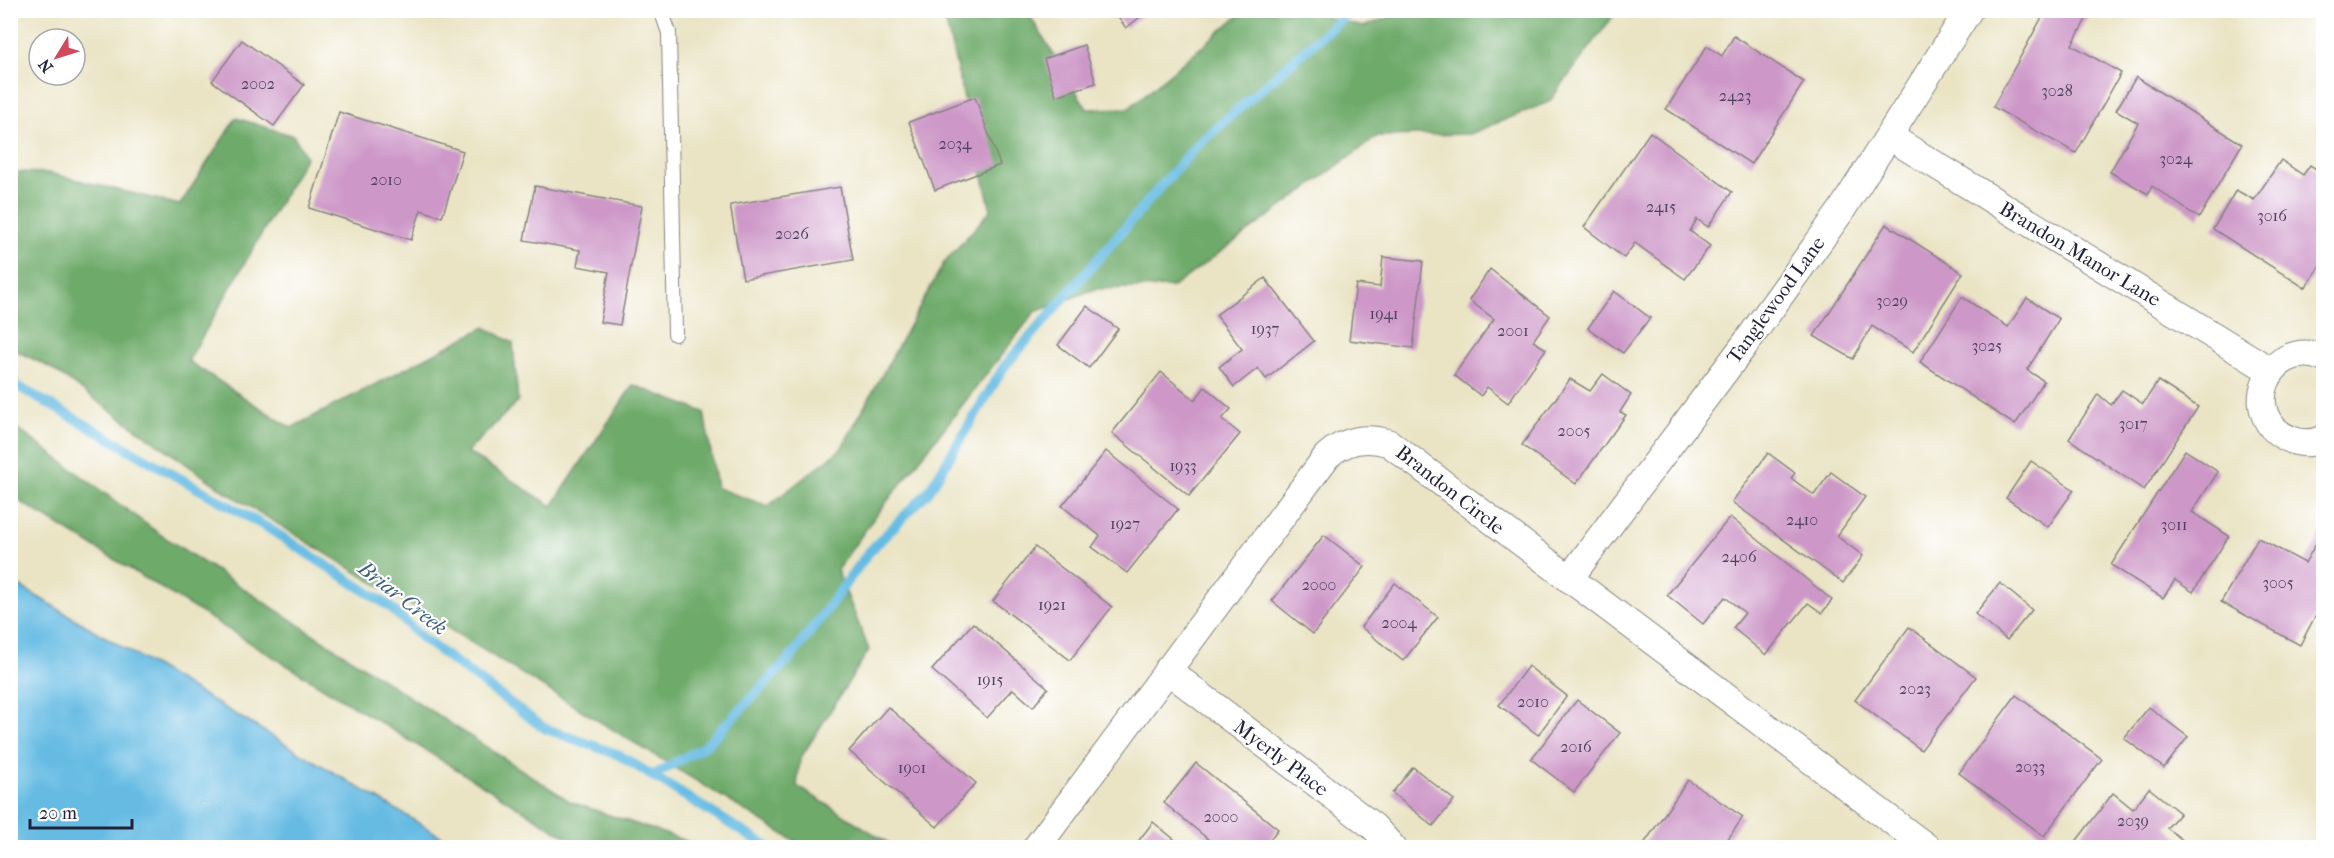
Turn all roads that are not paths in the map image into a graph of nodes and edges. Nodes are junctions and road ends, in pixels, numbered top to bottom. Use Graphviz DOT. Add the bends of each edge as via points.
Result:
graph roads {
  1 [pos="661,10"];
  2 [pos="1970,10"];
  3 [pos="1890,137"];
  4 [pos="675,334"];
  5 [pos="2324,358"];
  6 [pos="2271,371"];
  7 [pos="2324,438"];
  8 [pos="1569,579"];
  9 [pos="1167,670"];
  10 [pos="1036,848"];
  11 [pos="1393,848"];
  12 [pos="1928,848"];
  1 -- 4 [label="lane" via="669,33"];
  2 -- 3 [label="street, Tanglewood Lane"];
  3 -- 6 [label="street, Brandon Manor Lane"];
  3 -- 8 [label="street, Tanglewood Lane" via="1746,342"];
  5 -- 6 [label="street" via="2303,354 2285,359"];
  6 -- 7 [label="street" via="2263,388 2262,406 2269,423 2282,437 2299,443"];
  8 -- 9 [label="street, Brandon Circle" via="1389,443 1356,440 1327,456"];
  8 -- 12 [label="street, Brandon Circle"];
  9 -- 10 [label="street, Brandon Circle"];
  9 -- 11 [label="street, Myerly Place" via="1374,827"];
}
